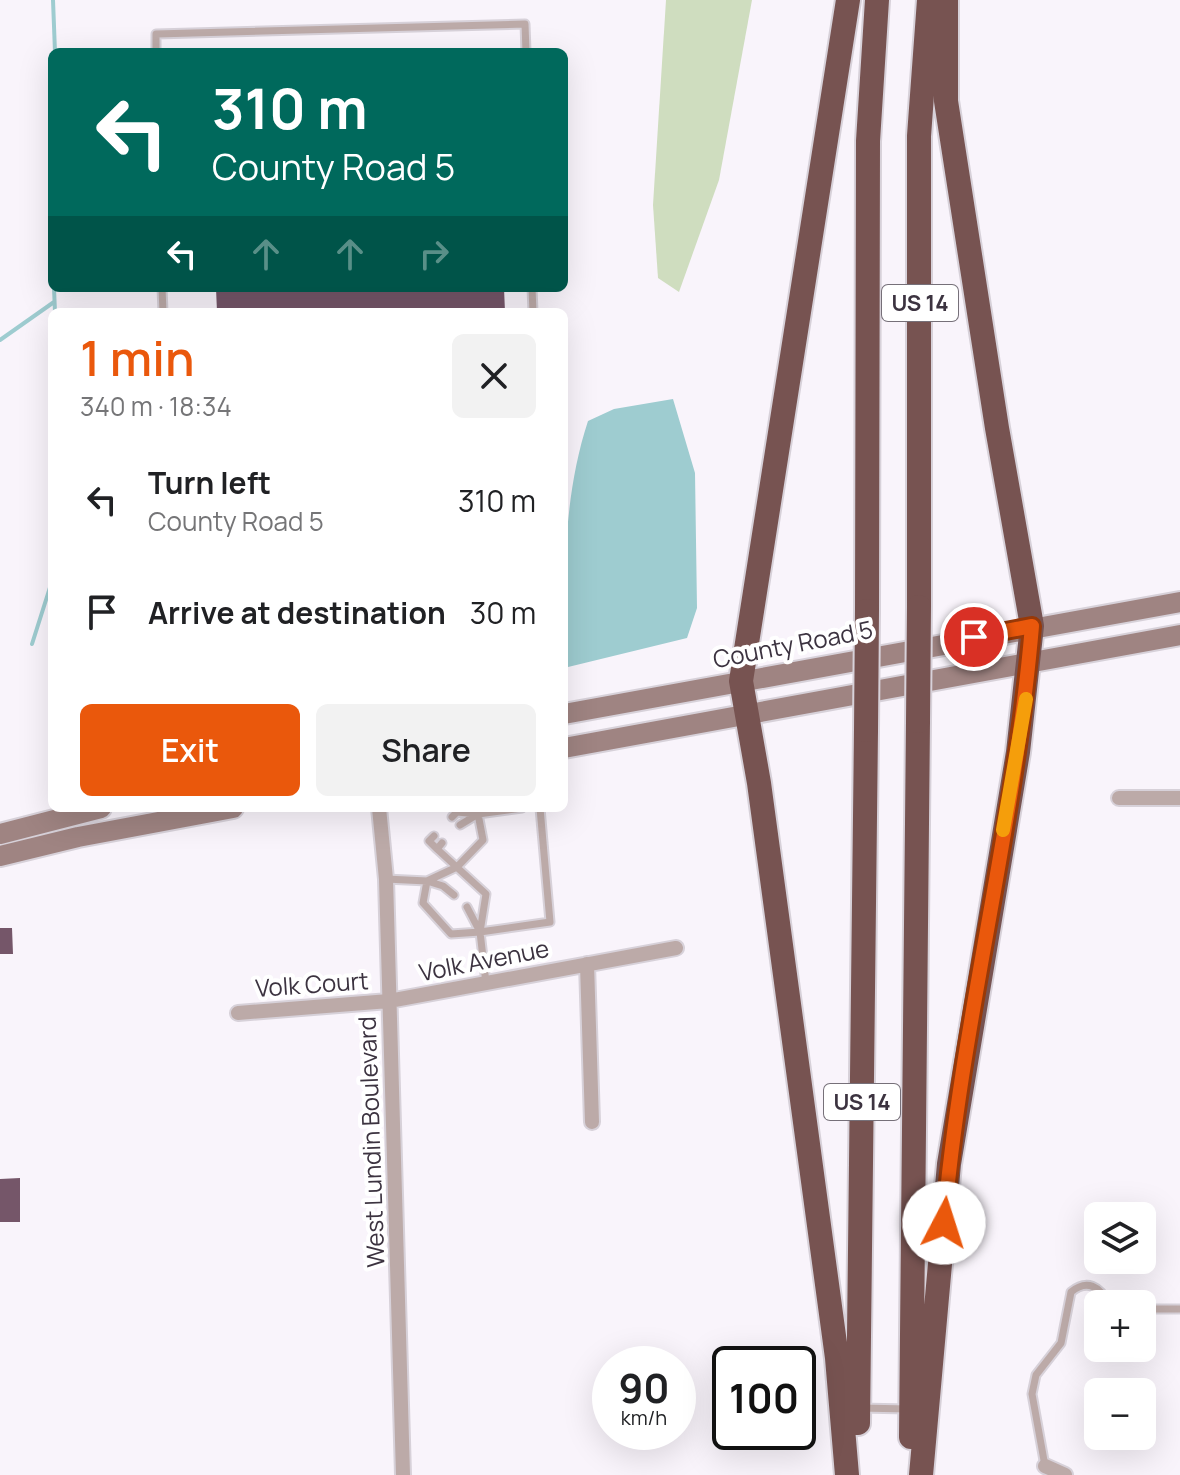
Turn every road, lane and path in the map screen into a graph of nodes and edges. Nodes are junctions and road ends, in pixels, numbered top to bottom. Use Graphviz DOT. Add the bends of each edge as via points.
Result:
graph roads {
  1 [pos="848,0"];
  2 [pos="877,0"];
  3 [pos="929,0"];
  4 [pos="946,0"];
  5 [pos="156,48"];
  6 [pos="526,48"];
  7 [pos="1180,602"];
  8 [pos="1032,626"];
  9 [pos="1180,635"];
  10 [pos="1029,662"];
  11 [pos="741,681"];
  12 [pos="568,713"];
  13 [pos="746,714"];
  14 [pos="568,747"];
  15 [pos="1119,798"];
  16 [pos="1180,798"];
  17 [pos="85,812"];
  18 [pos="212,812"];
  19 [pos="379,812"];
  20 [pos="493,812"];
  21 [pos="540,812"];
  22 [pos="478,814"];
  23 [pos="452,817"];
  24 [pos="460,825"];
  25 [pos="0,834"];
  26 [pos="434,836"];
  27 [pos="0,856"];
  28 [pos="457,867"];
  29 [pos="386,879"];
  30 [pos="427,881"];
  31 [pos="454,895"];
  32 [pos="467,907"];
  33 [pos="480,932"];
  34 [pos="676,948"];
  35 [pos="587,964"];
  36 [pos="486,983"];
  37 [pos="389,1001"];
  38 [pos="238,1013"];
  39 [pos="592,1122"];
  40 [pos="1099,1290"];
  41 [pos="1156,1309"];
  42 [pos="1180,1309"];
  43 [pos="858,1408"];
  44 [pos="911,1409"];
  45 [pos="1045,1466"];
  46 [pos="403,1475"];
  47 [pos="847,1475"];
  48 [pos="858,1475"];
  49 [pos="911,1475"];
  50 [pos="921,1475"];
  51 [pos="1065,1475"];
  1 -- 11 [label="highway"];
  2 -- 43 [label="highway, US 14, bridge" via="868,141"];
  3 -- 44 [label="highway, US 14, bridge" via="919,136"];
  4 -- 8 [label="highway" via="946,101"];
  5 -- 6 [label="lane" via="156,34 525,24"];
  7 -- 8 [label="street, County Road 5"];
  8 -- 10 [label="highway"];
  8 -- 11 [label="street, County Road 5"];
  9 -- 10 [label="street"];
  10 -- 13 [label="street"];
  10 -- 50 [label="highway" via="949,1164"];
  11 -- 12 [label="street, County Road 5"];
  11 -- 13 [label="highway"];
  13 -- 14 [label="street"];
  13 -- 47 [label="highway" via="839,1371"];
  15 -- 16 [label="street"];
  17 -- 25 [label="street"];
  18 -- 27 [label="street"];
  19 -- 29 [label="street, West Lundin Boulevard"];
  20 -- 22 [label="lane"];
  21 -- 33 [label="lane" via="550,922"];
  22 -- 23 [label="lane" via="457,812"];
  22 -- 24 [label="lane"];
  22 -- 28 [label="lane" via="483,840"];
  26 -- 28 [label="lane" via="429,841"];
  28 -- 30 [label="lane"];
  28 -- 33 [label="lane" via="486,894"];
  29 -- 30 [label="lane"];
  29 -- 37 [label="street, West Lundin Boulevard"];
  30 -- 31 [label="lane"];
  30 -- 33 [label="lane" via="423,903 451,934"];
  32 -- 33 [label="lane"];
  33 -- 36 [label="lane"];
  34 -- 35 [label="street, Volk Avenue"];
  35 -- 36 [label="street, Volk Avenue"];
  35 -- 39 [label="street, Volk Avenue"];
  36 -- 37 [label="street, Volk Avenue"];
  37 -- 38 [label="street, Volk Court"];
  37 -- 46 [label="street, West Lundin Boulevard"];
  40 -- 45 [label="lane" via="1080,1284 1071,1292 1061,1343 1036,1375 1032,1394"];
  41 -- 42 [label="lane"];
  43 -- 44 [label="lane"];
  43 -- 48 [label="highway, US 14"];
  44 -- 49 [label="highway, US 14"];
  45 -- 51 [label="street"];
}
